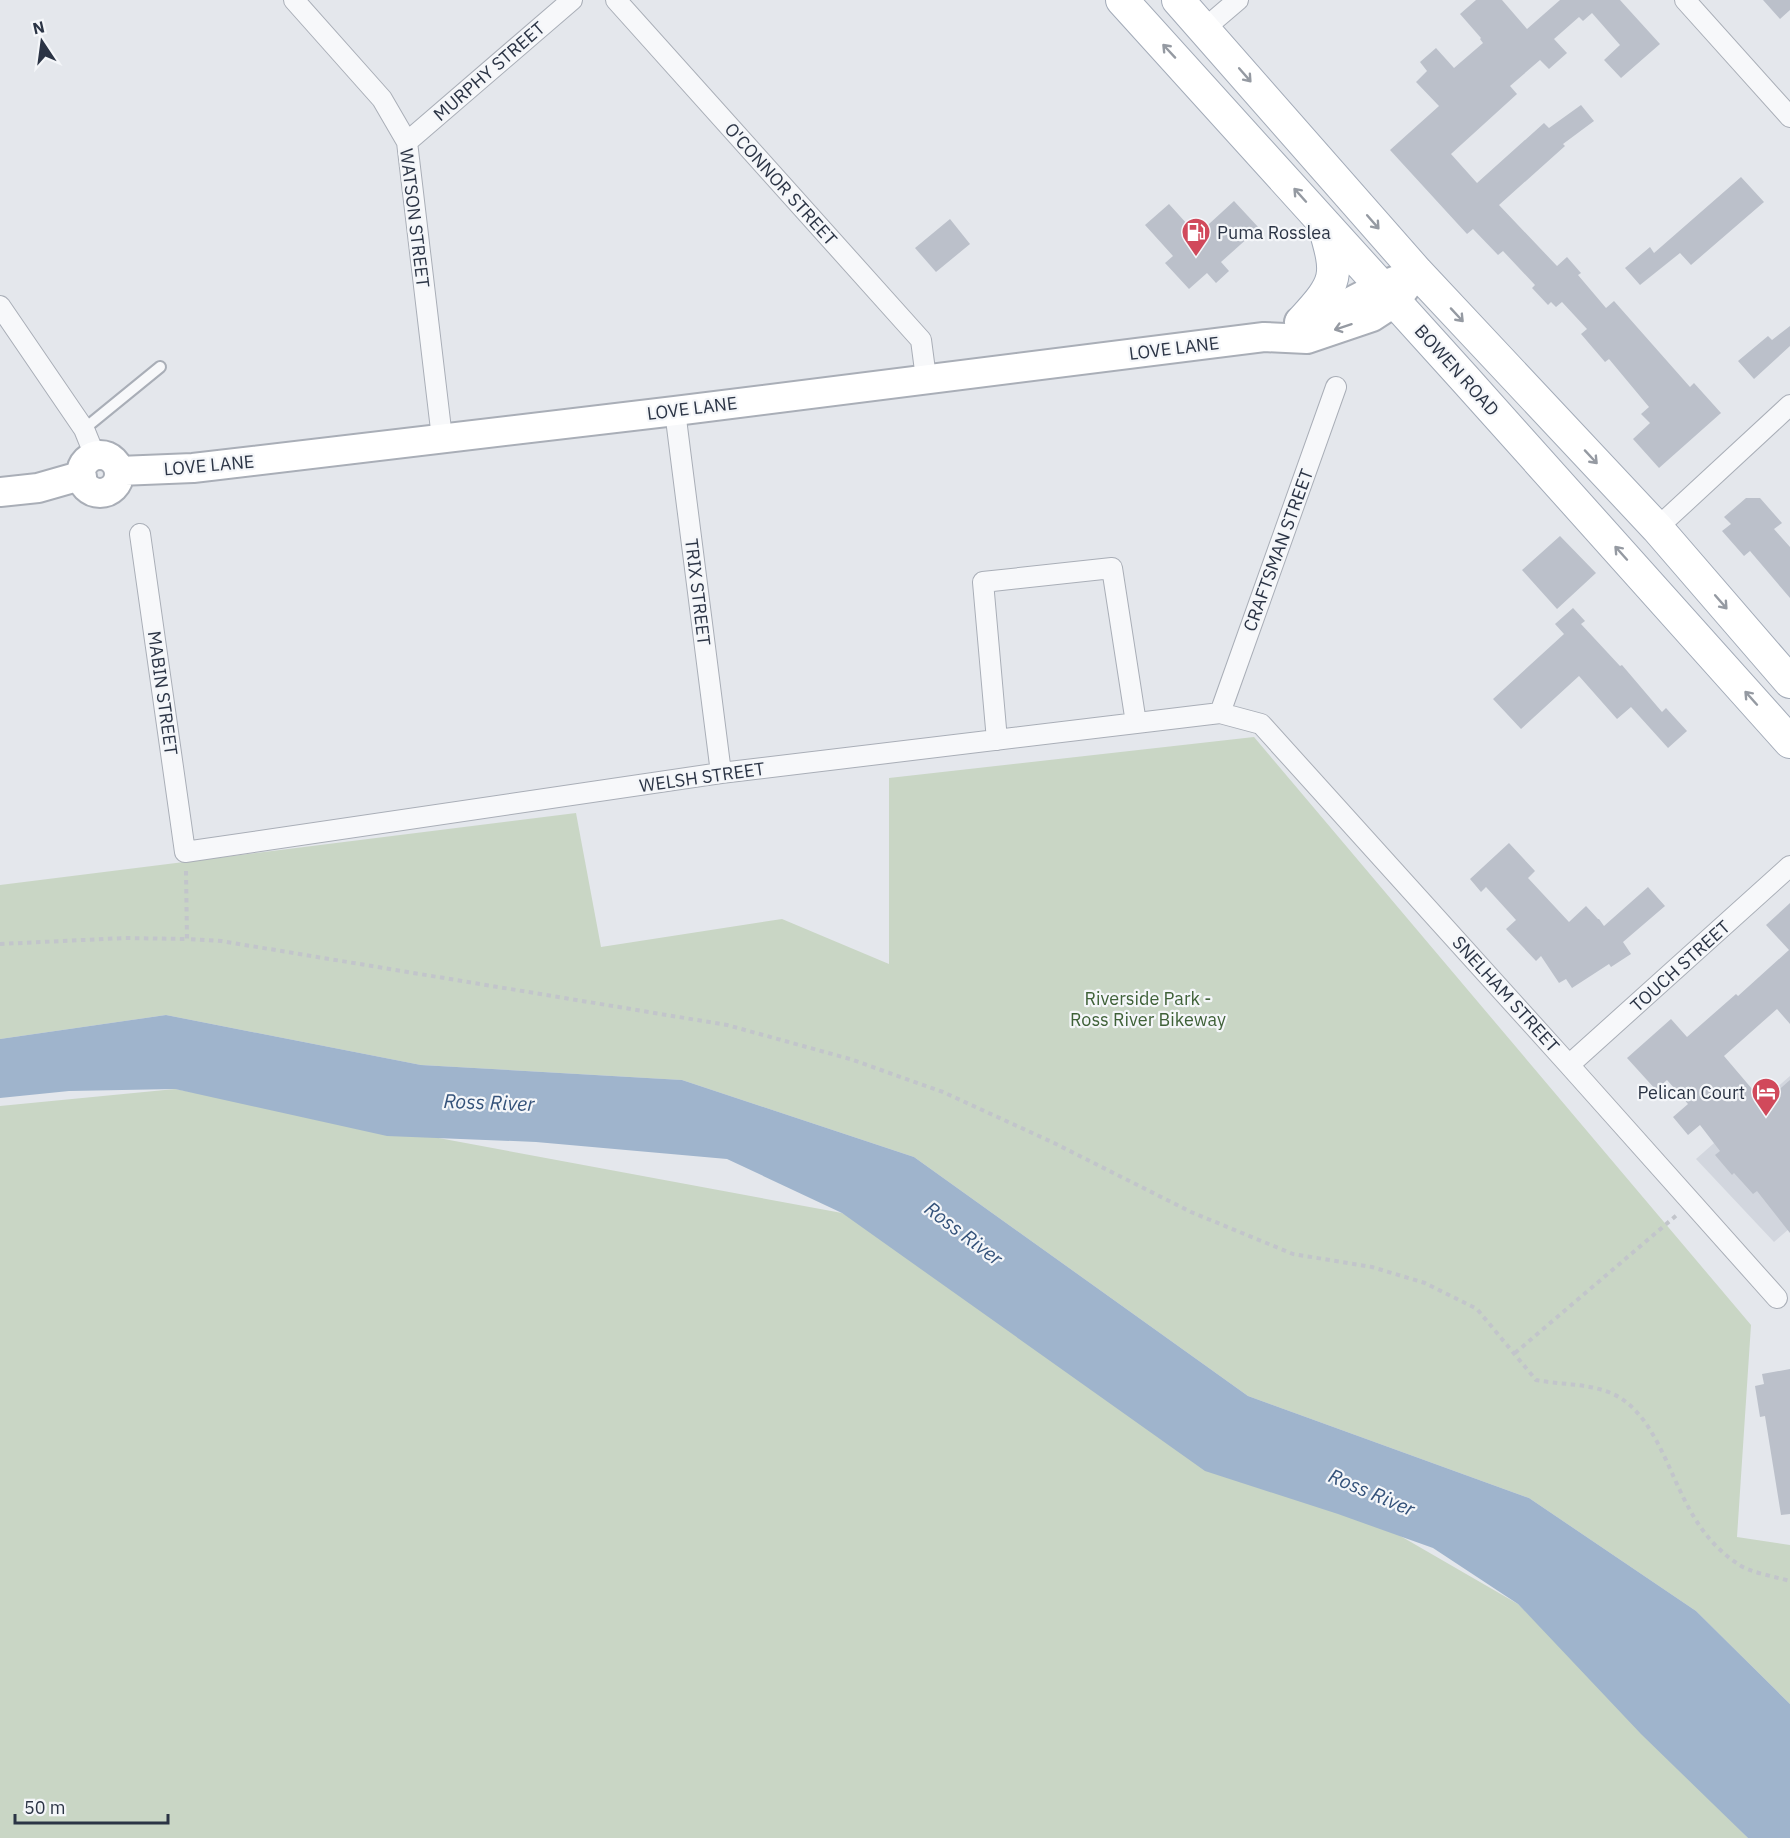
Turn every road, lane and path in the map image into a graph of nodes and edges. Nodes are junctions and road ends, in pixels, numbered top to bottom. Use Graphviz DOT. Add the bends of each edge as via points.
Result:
graph roads {
  1 [pos="294,0"];
  2 [pos="572,0"];
  3 [pos="616,0"];
  4 [pos="1122,0"];
  5 [pos="1178,0"];
  6 [pos="1238,0"];
  7 [pos="1685,0"];
  8 [pos="1204,29"];
  9 [pos="1790,117"];
  10 [pos="407,142"];
  11 [pos="1323,221"];
  12 [pos="1417,272"];
  13 [pos="1388,294"];
  14 [pos="0,306"];
  15 [pos="1302,321"];
  16 [pos="1264,337"];
  17 [pos="160,367"];
  18 [pos="926,378"];
  19 [pos="1336,387"];
  20 [pos="1790,405"];
  21 [pos="675,411"];
  22 [pos="84,429"];
  23 [pos="442,438"];
  24 [pos="99,468"];
  25 [pos="0,492"];
  26 [pos="1658,528"];
  27 [pos="140,534"];
  28 [pos="1790,682"];
  29 [pos="1220,713"];
  30 [pos="1136,723"];
  31 [pos="998,740"];
  32 [pos="1790,741"];
  33 [pos="722,773"];
  34 [pos="185,852"];
  35 [pos="1790,866"];
  36 [pos="187,939"];
  37 [pos="0,944"];
  38 [pos="1569,1065"];
  39 [pos="1691,1203"];
  40 [pos="1777,1298"];
  41 [pos="1515,1353"];
  42 [pos="1790,1581"];
  1 -- 10 [label="street, WATSON STREET" via="382,99"];
  2 -- 10 [label="street, MURPHY STREET"];
  3 -- 18 [label="street, O'CONNOR STREET" via="921,340"];
  11 -- 4 [label="main road, BOWEN ROAD, one-way"];
  5 -- 8 [label="main road, BOWEN ROAD"];
  6 -- 8 [label="street"];
  7 -- 9 [label="street"];
  8 -- 12 [label="main road, BOWEN ROAD, one-way"];
  10 -- 23 [label="street, WATSON STREET"];
  11 -- 13 [label="main road, BOWEN ROAD"];
  11 -- 15 [label="main road" via="1334,276 1323,299"];
  12 -- 13 [label="street, LOVE LANE"];
  12 -- 26 [label="main road, BOWEN ROAD, one-way"];
  13 -- 15 [label="street, LOVE LANE" via="1350,302"];
  13 -- 16 [label="street, LOVE LANE, one-way" via="1372,317 1307,339"];
  32 -- 13 [label="main road, BOWEN ROAD, one-way"];
  14 -- 22 [label="street"];
  15 -- 16 [label="street, LOVE LANE"];
  16 -- 18 [label="street, LOVE LANE"];
  17 -- 22 [label="lane"];
  18 -- 21 [label="street, LOVE LANE"];
  19 -- 29 [label="street, CRAFTSMAN STREET"];
  20 -- 26 [label="street"];
  21 -- 23 [label="street, LOVE LANE"];
  21 -- 33 [label="street, TRIX STREET"];
  22 -- 24 [label="street"];
  23 -- 24 [label="street, LOVE LANE" via="193,468"];
  24 -- 25 [label="street, LOVE LANE" via="38,488"];
  26 -- 28 [label="main road, BOWEN ROAD, one-way"];
  27 -- 34 [label="street, MABIN STREET"];
  29 -- 30 [label="street, WELSH STREET"];
  29 -- 38 [label="street, SNELHAM STREET" via="1261,724"];
  30 -- 31 [label="street, WELSH STREET"];
  30 -- 31 [label="street" via="1112,567 983,582"];
  31 -- 33 [label="street, WELSH STREET"];
  33 -- 34 [label="street, WELSH STREET"];
  34 -- 36 [label="path"];
  35 -- 38 [label="street, TOUCH STREET"];
  36 -- 37 [label="path"];
  36 -- 41 [label="path" via="221,940 727,1025 850,1059 943,1092 1191,1212 1293,1254 1372,1267 1425,1283 1477,1309"];
  38 -- 39 [label="street, SNELHAM STREET"];
  39 -- 40 [label="street, SNELHAM STREET"];
  39 -- 41 [label="path"];
  41 -- 42 [label="path" via="1536,1380 1587,1386 1632,1406 1647,1423 1690,1511 1711,1542 1740,1566"];
}
